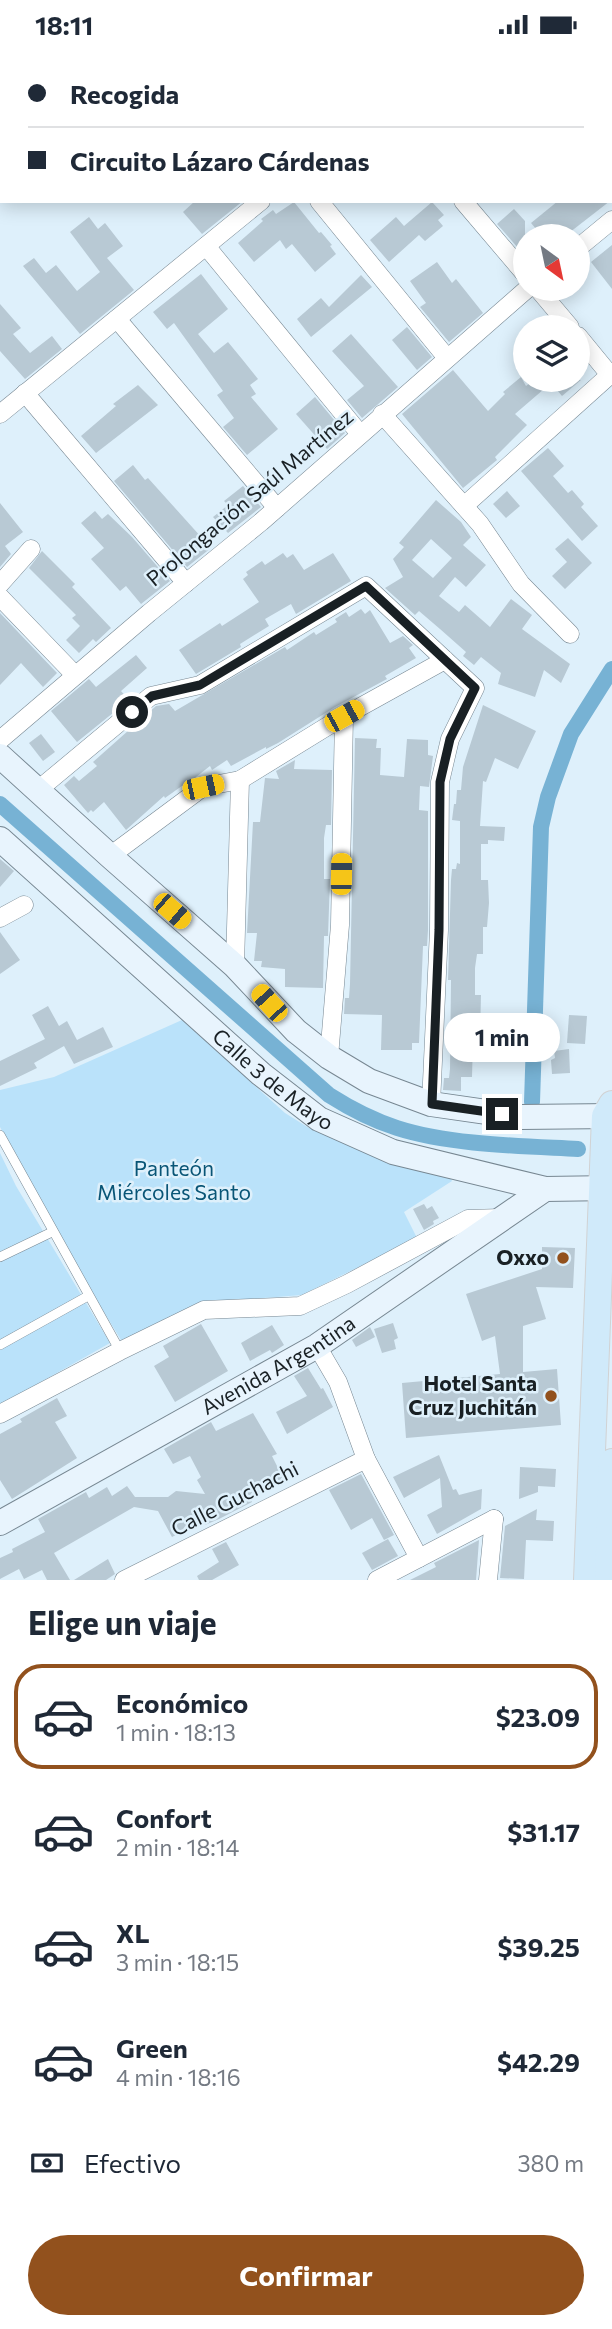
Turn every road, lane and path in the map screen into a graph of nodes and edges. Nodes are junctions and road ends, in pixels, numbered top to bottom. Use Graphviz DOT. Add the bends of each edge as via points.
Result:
graph roads {
  1 [pos="259,203"];
  2 [pos="321,203"];
  3 [pos="465,203"];
  4 [pos="612,220"];
  5 [pos="590,238"];
  6 [pos="205,246"];
  7 [pos="513,260"];
  8 [pos="513,301"];
  9 [pos="548,301"];
  10 [pos="560,315"];
  11 [pos="117,319"];
  12 [pos="590,350"];
  13 [pos="447,358"];
  14 [pos="611,374"];
  15 [pos="25,393"];
  16 [pos="0,414"];
  17 [pos="382,414"];
  18 [pos="360,434"];
  19 [pos="464,506"];
  20 [pos="276,508"];
  21 [pos="31,549"];
  22 [pos="186,583"];
  23 [pos="0,584"];
  24 [pos="0,597"];
  25 [pos="570,634"];
  26 [pos="445,660"];
  27 [pos="75,675"];
  28 [pos="344,716"];
  29 [pos="0,740"];
  30 [pos="0,756"];
  31 [pos="240,780"];
  32 [pos="38,790"];
  33 [pos="0,839"];
  34 [pos="110,856"];
  35 [pos="24,905"];
  36 [pos="0,918"];
  37 [pos="235,966"];
  38 [pos="329,1057"];
  39 [pos="432,1104"];
  40 [pos="608,1118"];
  41 [pos="0,1135"];
  42 [pos="606,1186"];
  43 [pos="545,1189"];
  44 [pos="501,1218"];
  45 [pos="52,1231"];
  46 [pos="0,1257"];
  47 [pos="88,1296"];
  48 [pos="0,1345"];
  49 [pos="317,1346"];
  50 [pos="120,1351"];
  51 [pos="604,1352"];
  52 [pos="0,1414"];
  53 [pos="366,1459"];
  54 [pos="612,1462"];
  55 [pos="0,1523"];
  56 [pos="419,1558"];
  57 [pos="124,1580"];
  58 [pos="377,1580"];
  59 [pos="488,1580"];
  60 [pos="587,1580"];
  61 [pos="608,1580"];
  1 -- 6 [label="street"];
  2 -- 13 [label="street"];
  3 -- 7 [label="street"];
  4 -- 5 [label="street"];
  6 -- 11 [label="street"];
  6 -- 18 [label="street"];
  8 -- 13 [label="street, Prolongación Saúl Martínez"];
  9 -- 10 [label="street"];
  11 -- 15 [label="street"];
  11 -- 20 [label="street"];
  12 -- 14 [label="street"];
  13 -- 17 [label="street, Prolongación Saúl Martínez"];
  14 -- 19 [label="street"];
  15 -- 16 [label="street"];
  15 -- 22 [label="street"];
  17 -- 18 [label="street, Prolongación Saúl Martínez"];
  17 -- 19 [label="street"];
  18 -- 20 [label="street, Prolongación Saúl Martínez"];
  19 -- 25 [label="street" via="521,585"];
  20 -- 22 [label="street, Prolongación Saúl Martínez"];
  21 -- 23 [label="street"];
  22 -- 27 [label="street, Prolongación Saúl Martínez"];
  24 -- 27 [label="street"];
  26 -- 28 [label="street"];
  26 -- 32 [label="street" via="366,586 200,685 152,696"];
  26 -- 39 [label="street" via="475,688 450,739 440,782"];
  27 -- 29 [label="street, Prolongación Saúl Martínez"];
  28 -- 31 [label="street"];
  28 -- 38 [label="street" via="340,925"];
  30 -- 32 [label="street"];
  31 -- 34 [label="street" via="203,787"];
  31 -- 37 [label="street"];
  32 -- 34 [label="street"];
  33 -- 43 [label="street, Calle 3 de Mayo" via="261,1074 319,1119 393,1152"];
  34 -- 37 [label="street"];
  35 -- 36 [label="street"];
  37 -- 38 [label="street" via="296,1031"];
  38 -- 39 [label="street" via="369,1081"];
  39 -- 40 [label="street" via="532,1117"];
  40 -- 42 [label="main road"];
  41 -- 45 [label="lane"];
  42 -- 43 [label="street, Calle 3 de Mayo"];
  42 -- 51 [label="main road"];
  43 -- 44 [label="street, Avenida Argentina"];
  44 -- 49 [label="street, Avenida Argentina"];
  44 -- 50 [label="street" via="468,1219 300,1306 204,1310"];
  45 -- 46 [label="lane"];
  45 -- 47 [label="lane"];
  47 -- 48 [label="lane"];
  47 -- 50 [label="lane"];
  49 -- 53 [label="street" via="338,1382"];
  49 -- 55 [label="street, Avenida Argentina"];
  50 -- 52 [label="street"];
  51 -- 60 [label="main road"];
  53 -- 56 [label="street"];
  53 -- 57 [label="street, Calle Guchachi"];
  54 -- 61 [label="main road"];
  56 -- 58 [label="street"];
  56 -- 59 [label="street" via="494,1519"];
}
